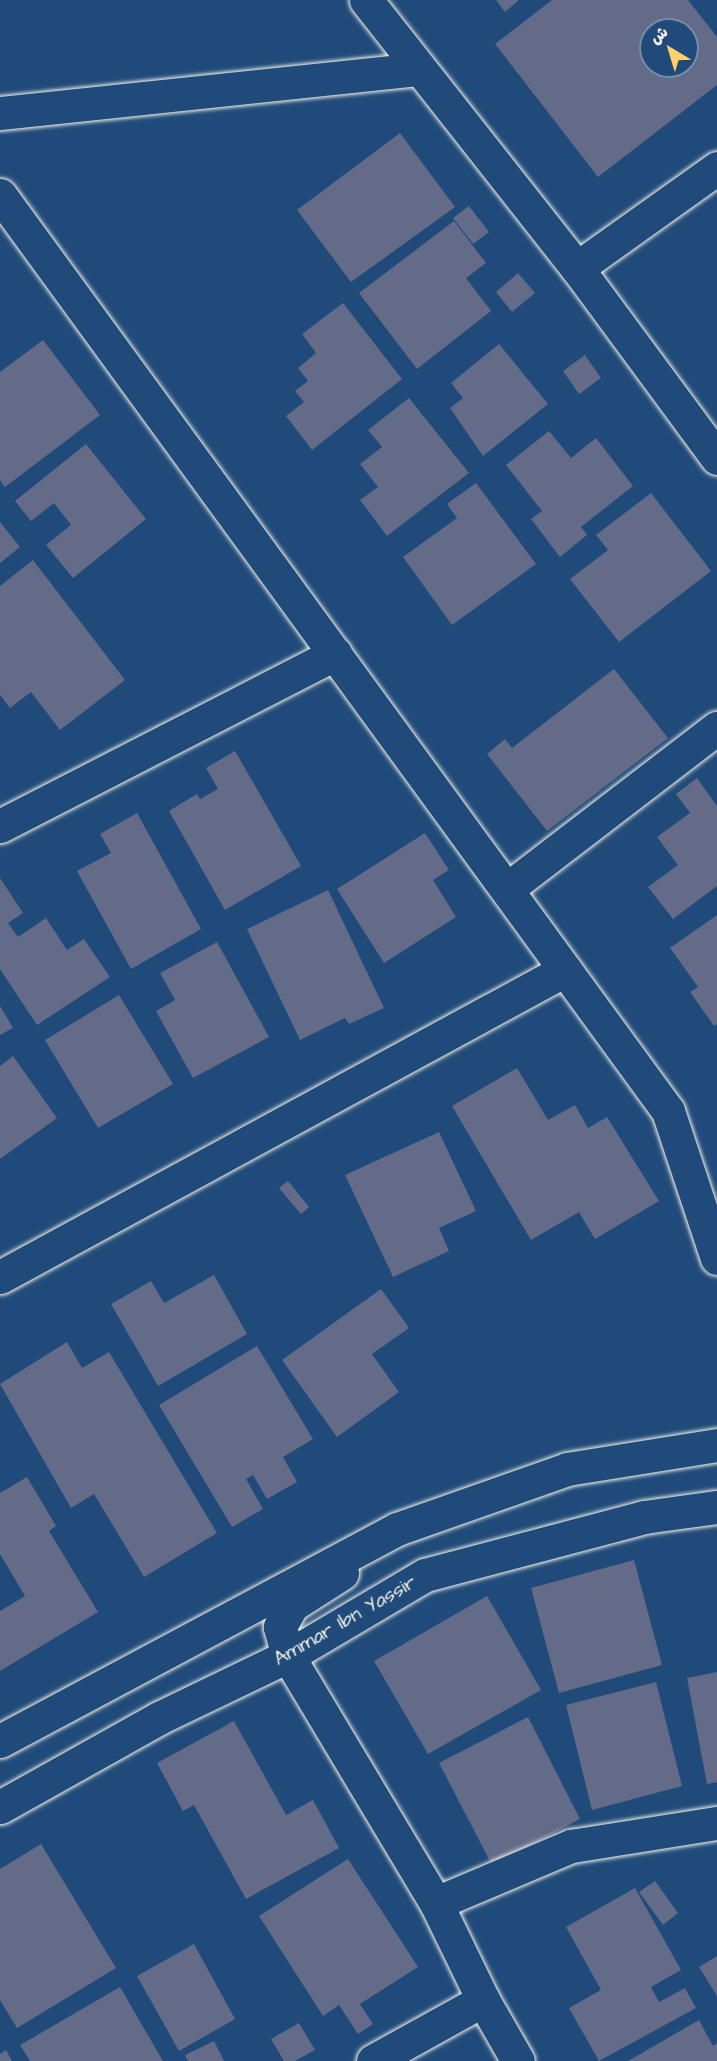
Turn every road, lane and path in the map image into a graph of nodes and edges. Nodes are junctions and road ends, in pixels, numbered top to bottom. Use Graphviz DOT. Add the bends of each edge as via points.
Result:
graph roads {
  1 [pos="366,0"];
  2 [pos="418,69"];
  3 [pos="0,113"];
  4 [pos="717,168"];
  5 [pos="0,195"];
  6 [pos="577,268"];
  7 [pos="717,458"];
  8 [pos="335,654"];
  9 [pos="717,728"];
  10 [pos="0,826"];
  11 [pos="507,889"];
  12 [pos="565,970"];
  13 [pos="717,1258"];
  14 [pos="0,1277"];
  15 [pos="717,1445"];
  16 [pos="717,1508"];
  17 [pos="426,1519"];
  18 [pos="288,1656"];
  19 [pos="0,1741"];
  20 [pos="0,1807"];
  21 [pos="717,1823"];
  22 [pos="436,1903"];
  23 [pos="483,2000"];
  24 [pos="373,2061"];
  25 [pos="518,2061"];
  1 -- 2 [label="street"];
  2 -- 3 [label="street"];
  2 -- 6 [label="street"];
  4 -- 6 [label="street"];
  5 -- 8 [label="street"];
  6 -- 7 [label="street"];
  8 -- 10 [label="street"];
  8 -- 11 [label="street"];
  9 -- 11 [label="street"];
  11 -- 12 [label="street"];
  12 -- 13 [label="street" via="668,1111"];
  12 -- 14 [label="street"];
  15 -- 17 [label="street" via="567,1469"];
  16 -- 18 [label="street, Ammar Ibn Yassir" via="644,1517 425,1575"];
  17 -- 18 [label="street" via="292,1605 280,1627"];
  17 -- 19 [label="street" via="397,1529 333,1562"];
  18 -- 20 [label="street, Ammar Ibn Yassir" via="159,1718"];
  18 -- 22 [label="street"];
  21 -- 22 [label="street" via="572,1846"];
  22 -- 23 [label="street"];
  23 -- 24 [label="street"];
  23 -- 25 [label="street"];
}
